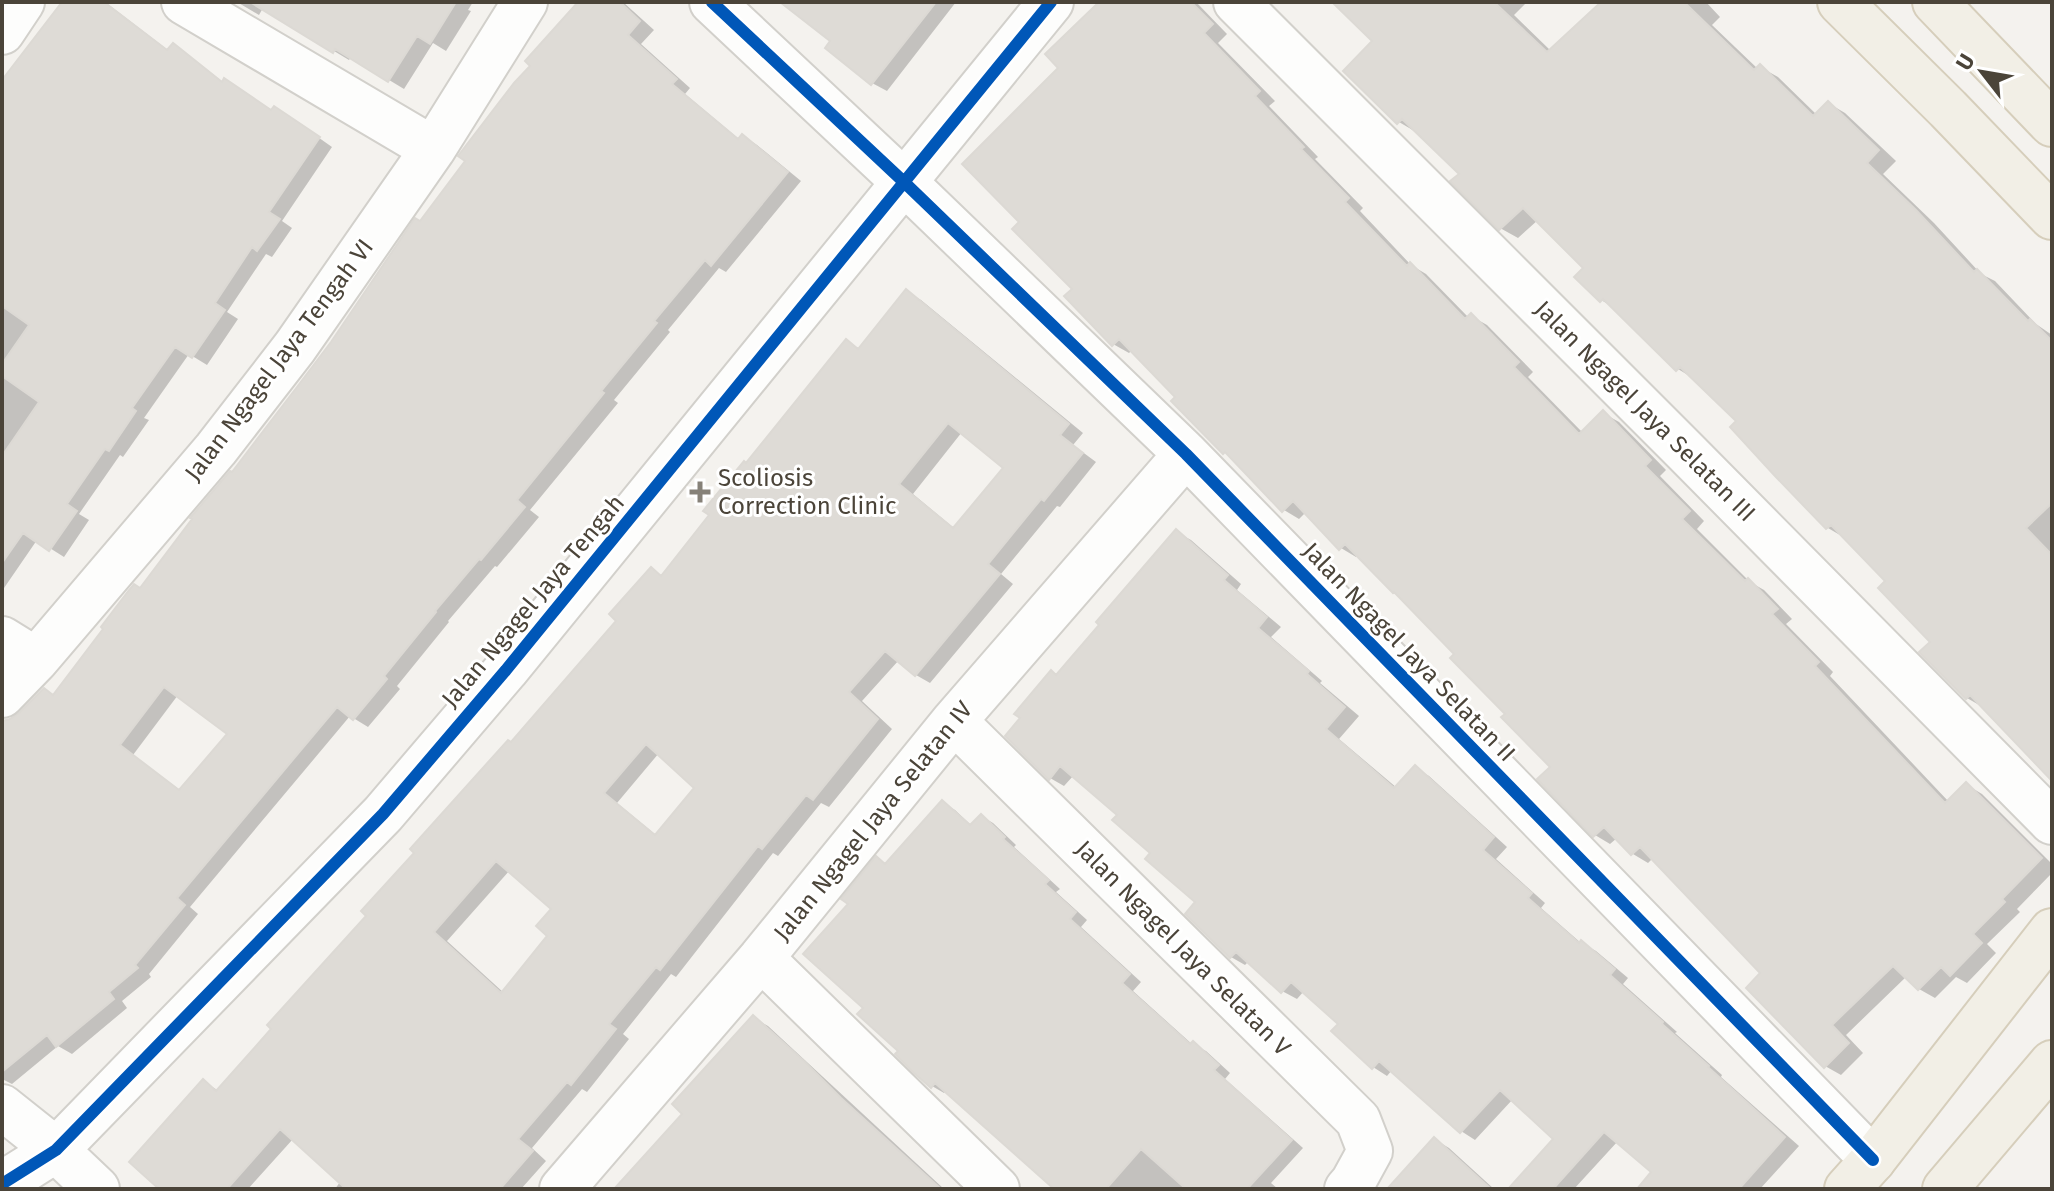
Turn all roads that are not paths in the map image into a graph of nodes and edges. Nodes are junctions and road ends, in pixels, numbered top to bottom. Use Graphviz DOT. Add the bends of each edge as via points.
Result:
graph roads {
  1 [pos="22,2"];
  2 [pos="184,2"];
  3 [pos="525,2"];
  4 [pos="712,2"];
  5 [pos="1051,2"];
  6 [pos="1236,2"];
  7 [pos="1840,2"];
  8 [pos="1935,2"];
  9 [pos="2,32"];
  10 [pos="2052,124"];
  11 [pos="433,149"];
  12 [pos="905,183"];
  13 [pos="2052,217"];
  14 [pos="1186,454"];
  15 [pos="19,650"];
  16 [pos="2,695"];
  17 [pos="954,721"];
  18 [pos="2052,822"];
  19 [pos="2052,931"];
  20 [pos="761,958"];
  21 [pos="2052,1063"];
  22 [pos="2,1107"];
  23 [pos="56,1150"];
  24 [pos="1860,1174"];
  25 [pos="2,1184"];
  26 [pos="97,1189"];
  27 [pos="562,1189"];
  28 [pos="997,1189"];
  29 [pos="1347,1189"];
  30 [pos="1945,1189"];
  1 -- 9 [label="street"];
  2 -- 11 [label="street"];
  3 -- 11 [label="street, Jalan Ngagel Jaya Tengah VI"];
  4 -- 12 [label="street, Jalan Ngagel Jaya Selatan II"];
  5 -- 12 [label="street, Jalan Ngagel Jaya Tengah"];
  6 -- 18 [label="street, Jalan Ngagel Jaya Selatan III"];
  7 -- 13 [label="main road"];
  8 -- 10 [label="main road"];
  11 -- 15 [label="street, Jalan Ngagel Jaya Tengah VI" via="216,449"];
  12 -- 14 [label="street, Jalan Ngagel Jaya Selatan II"];
  12 -- 23 [label="street, Jalan Ngagel Jaya Tengah" via="383,814"];
  14 -- 17 [label="street, Jalan Ngagel Jaya Selatan IV"];
  14 -- 24 [label="street, Jalan Ngagel Jaya Selatan II"];
  15 -- 16 [label="street, Jalan Ngagel Jaya Tengah VI"];
  17 -- 20 [label="street, Jalan Ngagel Jaya Selatan IV"];
  17 -- 29 [label="street, Jalan Ngagel Jaya Selatan V" via="1358,1120 1370,1151"];
  19 -- 24 [label="main road"];
  20 -- 27 [label="street, Jalan Ngagel Jaya Selatan IV"];
  20 -- 28 [label="street"];
  21 -- 30 [label="main road"];
  22 -- 23 [label="street"];
  23 -- 25 [label="street, Jalan Ngagel Jaya Tengah"];
  23 -- 26 [label="street"];
}
